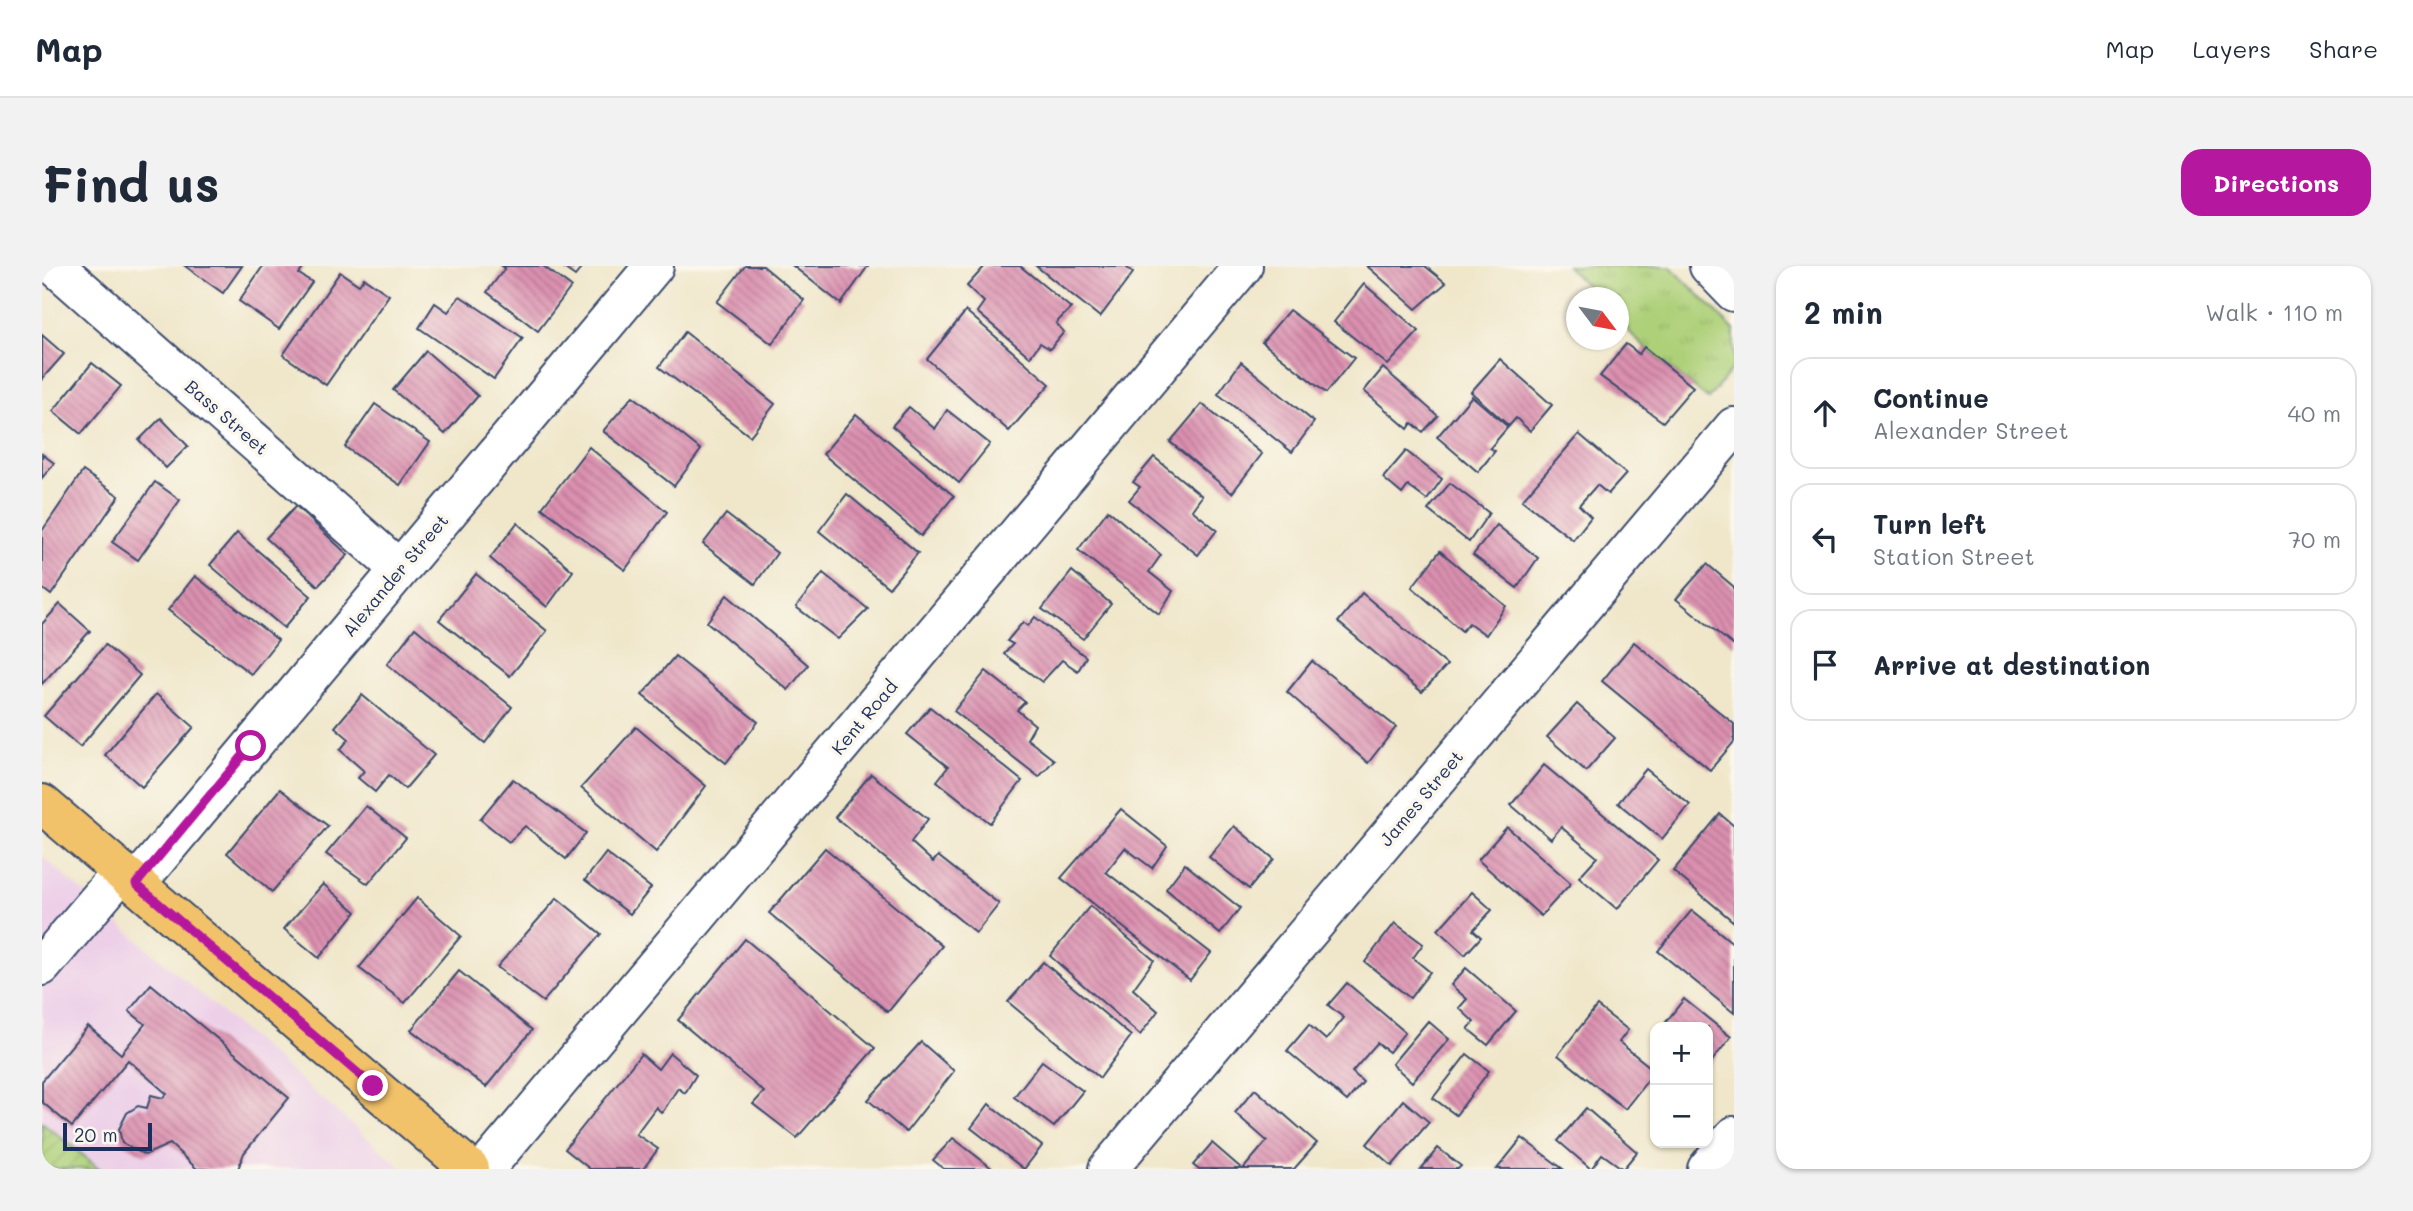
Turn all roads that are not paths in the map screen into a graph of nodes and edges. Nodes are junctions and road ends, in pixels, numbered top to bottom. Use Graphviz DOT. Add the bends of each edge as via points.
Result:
graph roads {
  1 [pos="55,266"];
  2 [pos="654,266"];
  3 [pos="1243,266"];
  4 [pos="1709,266"];
  5 [pos="1734,292"];
  6 [pos="1734,427"];
  7 [pos="399,569"];
  8 [pos="42,804"];
  9 [pos="129,878"];
  10 [pos="42,966"];
  11 [pos="1734,1136"];
  12 [pos="470,1169"];
  13 [pos="485,1169"];
  14 [pos="1108,1169"];
  15 [pos="1707,1169"];
  1 -- 7 [label="street, Bass Street"];
  2 -- 7 [label="street, Alexander Street"];
  3 -- 13 [label="street, Kent Road"];
  4 -- 5 [label="street"];
  6 -- 14 [label="street, James Street"];
  7 -- 9 [label="street, Alexander Street"];
  8 -- 9 [label="main road"];
  9 -- 10 [label="street, Alexander Street"];
  9 -- 12 [label="main road"];
  11 -- 15 [label="street"];
}
